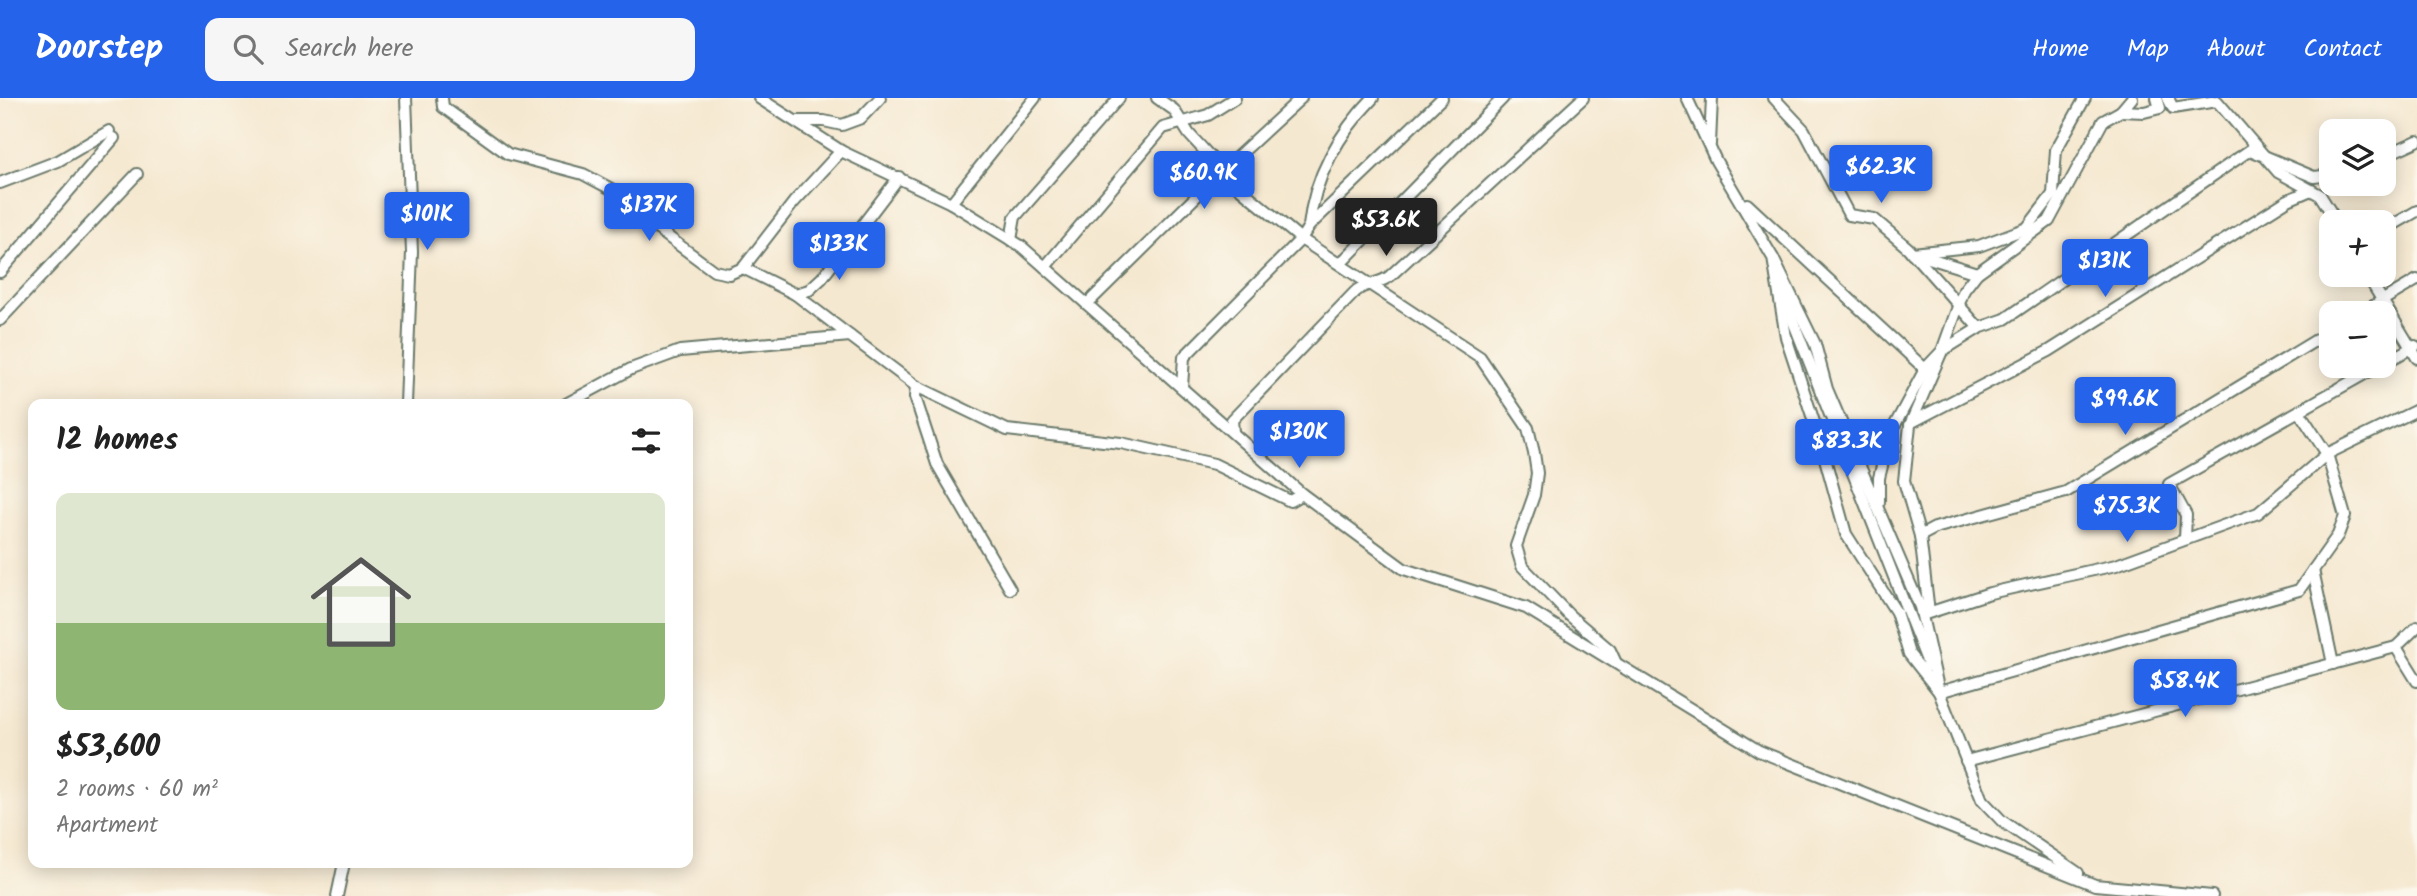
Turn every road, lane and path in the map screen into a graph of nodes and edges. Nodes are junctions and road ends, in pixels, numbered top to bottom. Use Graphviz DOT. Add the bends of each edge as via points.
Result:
graph roads {
  1 [pos="406,98"];
  2 [pos="442,98"];
  3 [pos="759,98"];
  4 [pos="880,98"];
  5 [pos="1035,98"];
  6 [pos="1119,98"];
  7 [pos="1158,98"];
  8 [pos="1235,98"];
  9 [pos="1301,98"];
  10 [pos="1373,98"];
  11 [pos="1442,98"];
  12 [pos="1503,98"];
  13 [pos="1583,98"];
  14 [pos="1687,98"];
  15 [pos="1712,98"];
  16 [pos="1774,98"];
  17 [pos="2085,98"];
  18 [pos="2132,98"];
  19 [pos="2157,98"];
  20 [pos="2168,98"];
  21 [pos="2231,98"];
  22 [pos="2217,101"];
  23 [pos="2121,111"];
  24 [pos="795,121"];
  25 [pos="1182,124"];
  26 [pos="2417,141"];
  27 [pos="1710,148"];
  28 [pos="842,151"];
  29 [pos="2396,151"];
  30 [pos="2267,159"];
  31 [pos="1223,170"];
  32 [pos="137,174"];
  33 [pos="2319,176"];
  34 [pos="899,177"];
  35 [pos="0,183"];
  36 [pos="2311,190"];
  37 [pos="1737,195"];
  38 [pos="951,202"];
  39 [pos="2329,210"];
  40 [pos="2417,211"];
  41 [pos="2396,223"];
  42 [pos="1309,226"];
  43 [pos="1301,239"];
  44 [pos="1011,240"];
  45 [pos="1912,253"];
  46 [pos="1773,258"];
  47 [pos="1340,264"];
  48 [pos="1045,267"];
  49 [pos="743,268"];
  50 [pos="0,272"];
  51 [pos="1977,273"];
  52 [pos="1776,276"];
  53 [pos="2417,281"];
  54 [pos="1368,285"];
  55 [pos="2374,287"];
  56 [pos="795,294"];
  57 [pos="2383,301"];
  58 [pos="1087,304"];
  59 [pos="1960,306"];
  60 [pos="0,320"];
  61 [pos="2396,321"];
  62 [pos="1979,328"];
  63 [pos="850,336"];
  64 [pos="2319,338"];
  65 [pos="2415,350"];
  66 [pos="1942,351"];
  67 [pos="2396,358"];
  68 [pos="1925,369"];
  69 [pos="2359,378"];
  70 [pos="916,386"];
  71 [pos="1182,387"];
  72 [pos="406,399"];
  73 [pos="575,399"];
  74 [pos="2417,410"];
  75 [pos="2300,413"];
  76 [pos="1910,425"];
  77 [pos="1233,432"];
  78 [pos="2327,454"];
  79 [pos="1303,494"];
  80 [pos="1879,509"];
  81 [pos="1920,536"];
  82 [pos="2186,539"];
  83 [pos="2313,570"];
  84 [pos="1010,589"];
  85 [pos="1926,614"];
  86 [pos="2417,626"];
  87 [pos="2396,647"];
  88 [pos="1616,663"];
  89 [pos="2333,664"];
  90 [pos="2417,681"];
  91 [pos="1939,692"];
  92 [pos="1967,765"];
  93 [pos="343,868"];
  94 [pos="2095,886"];
  95 [pos="337,896"];
  96 [pos="2112,896"];
  97 [pos="2211,896"];
  1 -- 72 [label="street" via="412,252"];
  2 -- 49 [label="street" via="443,107 508,154 583,174 615,191 714,271 729,274"];
  3 -- 24 [label="street"];
  4 -- 24 [label="street" via="862,118 842,125"];
  5 -- 38 [label="street"];
  6 -- 44 [label="street" via="1015,217"];
  7 -- 25 [label="street" via="1174,110"];
  8 -- 25 [label="street" via="1208,116"];
  9 -- 31 [label="street"];
  10 -- 42 [label="street" via="1332,150 1312,198"];
  11 -- 42 [label="street"];
  12 -- 47 [label="street"];
  13 -- 54 [label="street" via="1390,276"];
  14 -- 27 [label="street"];
  15 -- 27 [label="street"];
  16 -- 45 [label="street" via="1804,130 1849,215 1874,219"];
  17 -- 45 [label="street" via="2056,150 2053,194 2027,228 1979,246"];
  18 -- 23 [label="street"];
  19 -- 23 [label="street" via="2160,108"];
  20 -- 22 [label="street" via="2173,108"];
  21 -- 22 [label="street"];
  22 -- 30 [label="street"];
  23 -- 51 [label="street" via="2103,121 2049,221"];
  24 -- 28 [label="street"];
  25 -- 31 [label="street"];
  25 -- 48 [label="street" via="1163,128"];
  26 -- 29 [label="street"];
  27 -- 37 [label="street"];
  28 -- 34 [label="street"];
  28 -- 49 [label="street" via="794,202"];
  30 -- 33 [label="street"];
  30 -- 36 [label="street" via="2278,172"];
  30 -- 62 [label="street" via="2250,150 2236,158 2005,319"];
  31 -- 43 [label="street"];
  31 -- 58 [label="street"];
  32 -- 60 [label="street"];
  34 -- 38 [label="street"];
  34 -- 56 [label="street" via="822,278 809,290"];
  35 -- 50 [label="street" via="112,134"];
  36 -- 39 [label="street"];
  36 -- 76 [label="street" via="2288,200 2049,351"];
  37 -- 46 [label="street"];
  37 -- 68 [label="street"];
  38 -- 44 [label="street"];
  40 -- 41 [label="street"];
  42 -- 43 [label="street"];
  43 -- 47 [label="street"];
  43 -- 71 [label="street" via="1184,358"];
  44 -- 48 [label="street"];
  45 -- 51 [label="street"];
  45 -- 59 [label="street"];
  46 -- 52 [label="street"];
  46 -- 80 [label="street" via="1815,344 1827,389"];
  47 -- 54 [label="street"];
  48 -- 58 [label="street"];
  49 -- 56 [label="street"];
  51 -- 59 [label="street" via="1964,290"];
  52 -- 91 [label="street"];
  52 -- 91 [label="street" via="1786,337 1846,534 1896,612 1909,654"];
  53 -- 57 [label="street"];
  54 -- 77 [label="street" via="1355,292 1246,403 1232,420"];
  54 -- 88 [label="street" via="1480,357 1516,407 1528,428 1537,473 1516,546 1522,566 1610,650"];
  55 -- 57 [label="street"];
  56 -- 63 [label="street"];
  58 -- 71 [label="street"];
  59 -- 62 [label="street"];
  59 -- 66 [label="street"];
  61 -- 65 [label="street"];
  62 -- 66 [label="street"];
  63 -- 70 [label="street"];
  63 -- 73 [label="street" via="680,351 631,369"];
  64 -- 81 [label="street" via="2066,492"];
  65 -- 67 [label="street"];
  66 -- 68 [label="street"];
  66 -- 76 [label="street"];
  68 -- 80 [label="street" via="1890,434 1879,478"];
  69 -- 75 [label="street"];
  70 -- 79 [label="street" via="1007,430 1121,443 1214,464 1290,501"];
  70 -- 84 [label="street" via="915,397 937,464"];
  71 -- 77 [label="street"];
  74 -- 78 [label="street"];
  75 -- 78 [label="street"];
  75 -- 82 [label="street" via="2169,484 2186,515"];
  76 -- 81 [label="street" via="1904,481"];
  77 -- 79 [label="street"];
  78 -- 82 [label="street" via="2258,513"];
  78 -- 83 [label="street" via="2345,516 2338,535"];
  79 -- 88 [label="street" via="1404,569 1526,608"];
  80 -- 85 [label="street"];
  81 -- 85 [label="street"];
  82 -- 85 [label="street" via="2116,565 1990,593"];
  83 -- 89 [label="street"];
  83 -- 91 [label="street" via="2299,590"];
  85 -- 91 [label="street"];
  86 -- 87 [label="street"];
  87 -- 89 [label="street"];
  87 -- 90 [label="street"];
  88 -- 94 [label="street" via="1759,751"];
  89 -- 92 [label="street"];
  91 -- 92 [label="street"];
  92 -- 94 [label="street" via="1982,800 2002,821"];
  93 -- 95 [label="street"];
  94 -- 96 [label="street"];
  94 -- 97 [label="street"];
}
